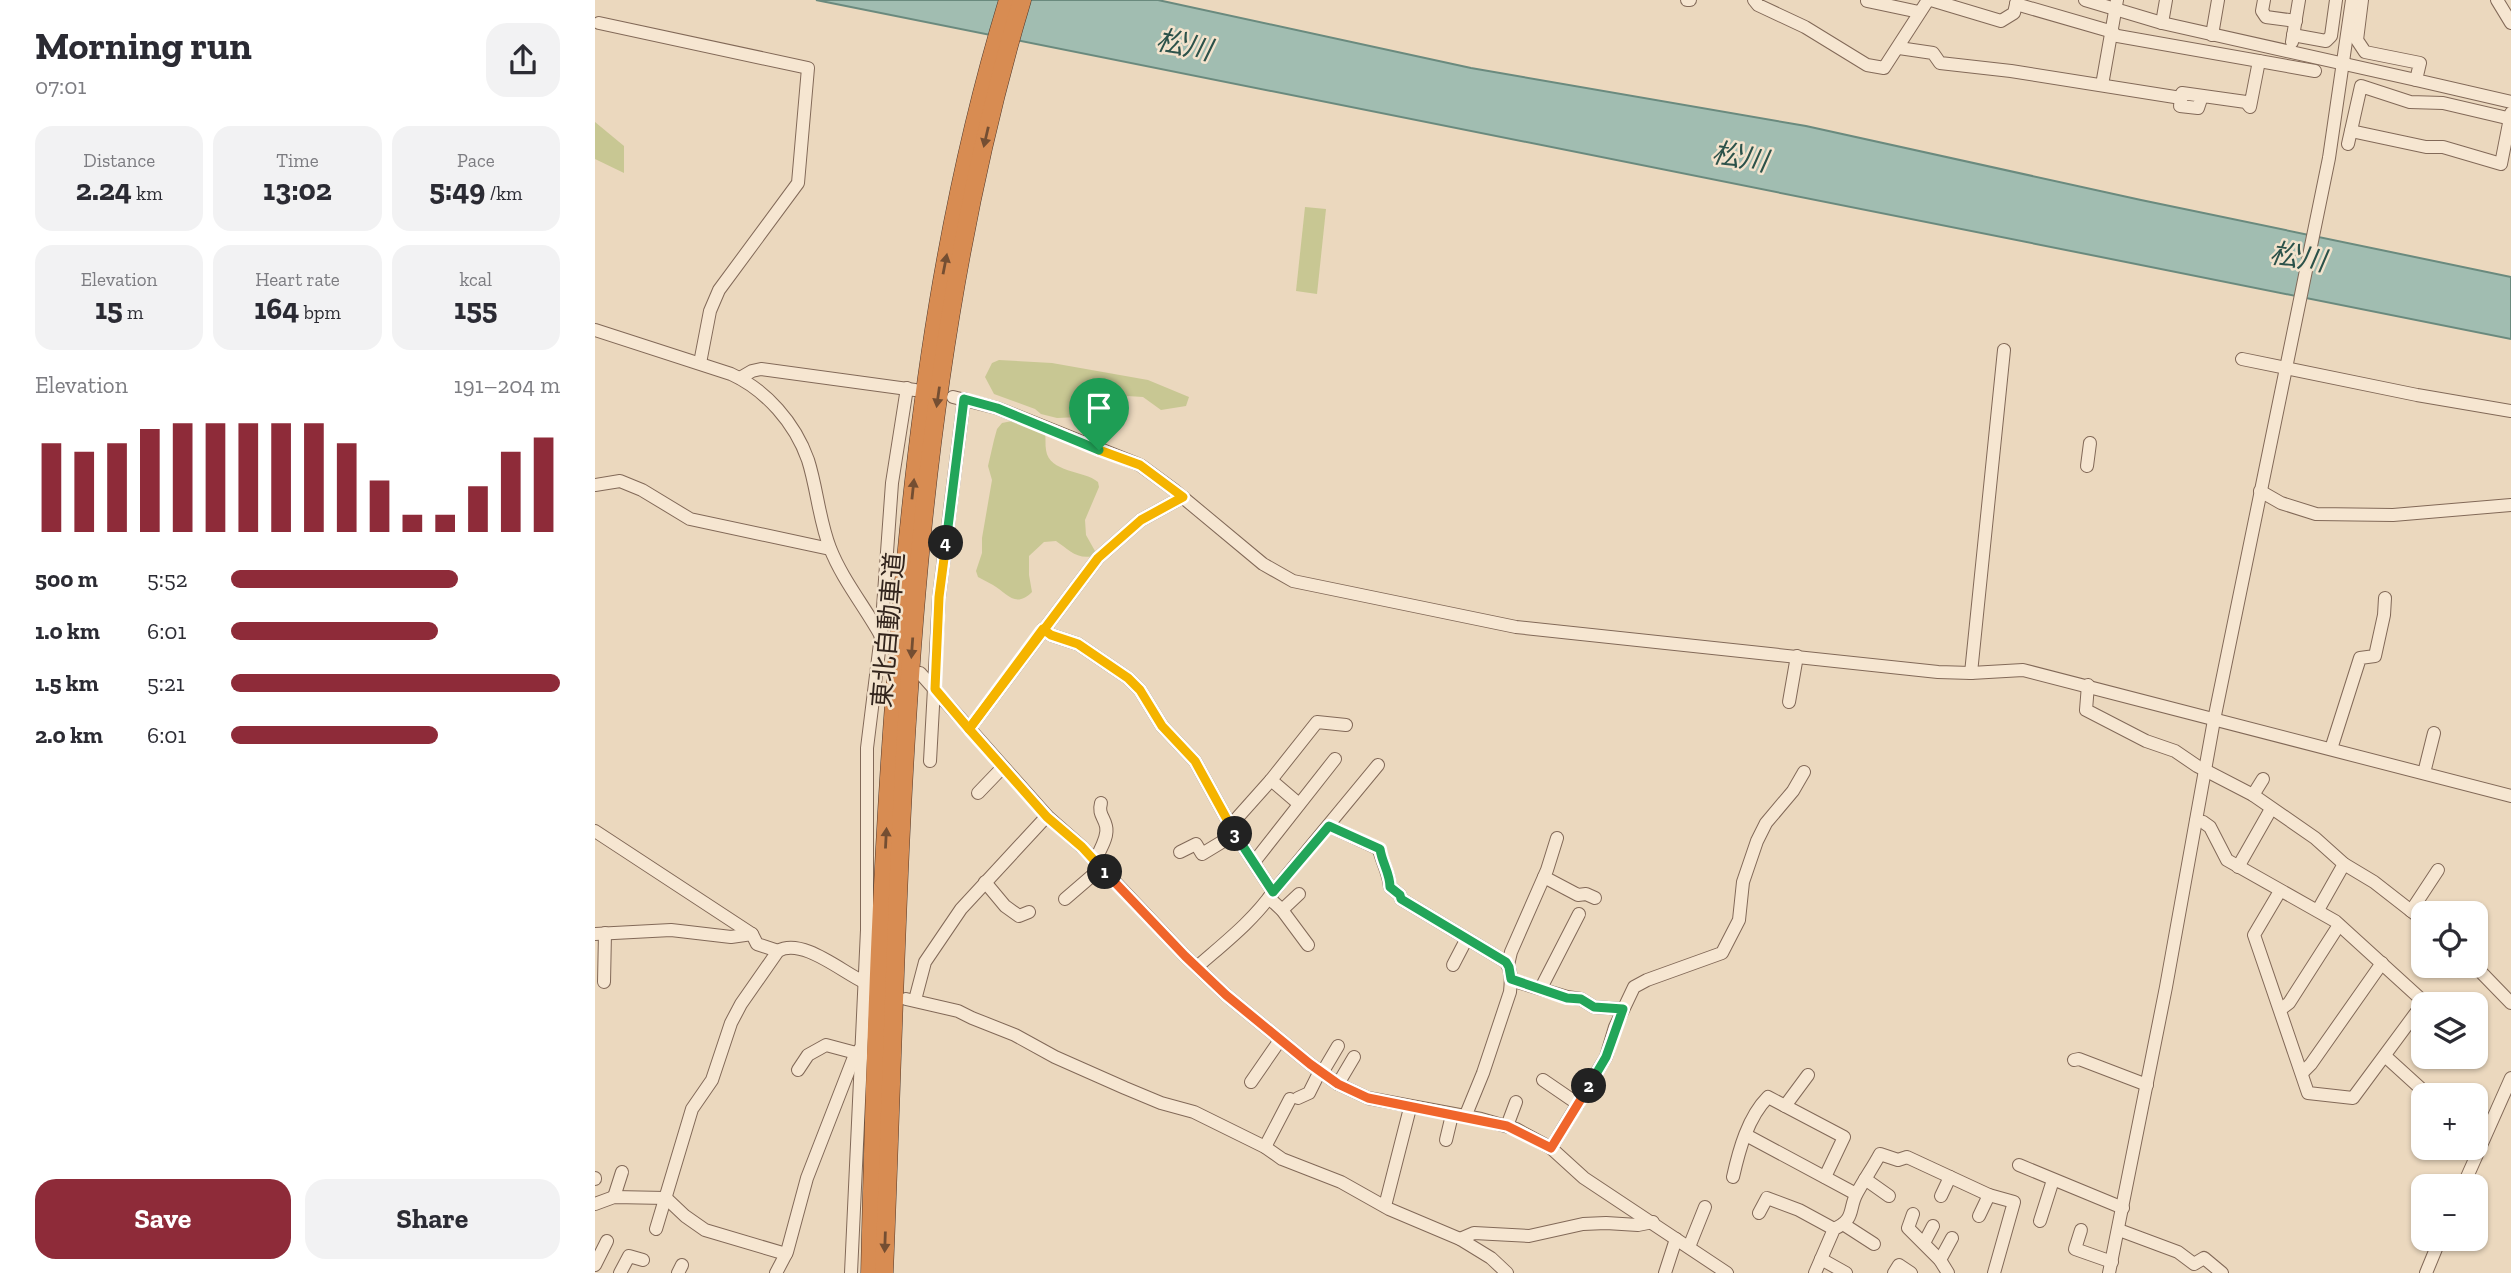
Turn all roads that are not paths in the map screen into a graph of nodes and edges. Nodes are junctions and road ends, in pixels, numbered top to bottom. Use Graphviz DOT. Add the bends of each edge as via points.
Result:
graph roads {
  1 [pos="1007,0"];
  2 [pos="1022,0"];
  3 [pos="1755,0"];
  4 [pos="1930,0"];
  5 [pos="2085,0"];
  6 [pos="2167,0"];
  7 [pos="2218,0"];
  8 [pos="2264,0"];
  9 [pos="2299,0"];
  10 [pos="2336,0"];
  11 [pos="2352,0"];
  12 [pos="2362,0"];
  13 [pos="2497,0"];
  14 [pos="1867,1"];
  15 [pos="2017,2"];
  16 [pos="2117,5"];
  17 [pos="1919,12"];
  18 [pos="2296,21"];
  19 [pos="599,23"];
  20 [pos="2162,23"];
  21 [pos="2511,23"];
  22 [pos="2113,33"];
  23 [pos="2212,35"];
  24 [pos="2293,35"];
  25 [pos="1899,47"];
  26 [pos="2290,53"];
  27 [pos="2259,61"];
  28 [pos="2344,65"];
  29 [pos="2315,71"];
  30 [pos="2416,80"];
  31 [pos="2102,85"];
  32 [pos="2511,102"];
  33 [pos="2511,117"];
  34 [pos="2507,151"];
  35 [pos="968,184"];
  36 [pos="595,330"];
  37 [pos="2004,350"];
  38 [pos="2242,359"];
  39 [pos="700,363"];
  40 [pos="2287,365"];
  41 [pos="740,378"];
  42 [pos="2511,411"];
  43 [pos="2090,443"];
  44 [pos="2087,467"];
  45 [pos="595,485"];
  46 [pos="2260,491"];
  47 [pos="1183,497"];
  48 [pos="2511,505"];
  49 [pos="830,549"];
  50 [pos="2385,598"];
  51 [pos="1043,629"];
  52 [pos="882,638"];
  53 [pos="1797,656"];
  54 [pos="920,673"];
  55 [pos="1971,673"];
  56 [pos="2088,685"];
  57 [pos="935,689"];
  58 [pos="1789,702"];
  59 [pos="2214,720"];
  60 [pos="1346,725"];
  61 [pos="969,729"];
  62 [pos="2434,733"];
  63 [pos="2331,749"];
  64 [pos="1335,759"];
  65 [pos="930,761"];
  66 [pos="1378,765"];
  67 [pos="1003,767"];
  68 [pos="2207,770"];
  69 [pos="1804,772"];
  70 [pos="2424,774"];
  71 [pos="2263,779"];
  72 [pos="1271,780"];
  73 [pos="978,793"];
  74 [pos="2253,795"];
  75 [pos="2511,796"];
  76 [pos="1101,803"];
  77 [pos="1299,804"];
  78 [pos="2271,809"];
  79 [pos="1047,817"];
  80 [pos="2196,821"];
  81 [pos="1329,826"];
  82 [pos="1232,830"];
  83 [pos="595,831"];
  84 [pos="1557,838"];
  85 [pos="1180,852"];
  86 [pos="1254,862"];
  87 [pos="1098,864"];
  88 [pos="2344,864"];
  89 [pos="2238,867"];
  90 [pos="2438,870"];
  91 [pos="1544,877"];
  92 [pos="985,881"];
  93 [pos="2280,891"];
  94 [pos="1299,894"];
  95 [pos="1271,895"];
  96 [pos="1595,898"];
  97 [pos="1065,899"];
  98 [pos="2418,901"];
  99 [pos="1282,910"];
  100 [pos="2318,910"];
  101 [pos="2411,911"];
  102 [pos="1028,912"];
  103 [pos="1579,914"];
  104 [pos="2339,925"];
  105 [pos="600,934"];
  106 [pos="752,934"];
  107 [pos="1466,940"];
  108 [pos="1307,945"];
  109 [pos="778,951"];
  110 [pos="2382,963"];
  111 [pos="1453,965"];
  112 [pos="1508,965"];
  113 [pos="1197,967"];
  114 [pos="2487,978"];
  115 [pos="1511,979"];
  116 [pos="604,982"];
  117 [pos="864,982"];
  118 [pos="1541,988"];
  119 [pos="2511,1003"];
  120 [pos="1623,1009"];
  121 [pos="2281,1009"];
  122 [pos="1280,1040"];
  123 [pos="1338,1045"];
  124 [pos="859,1050"];
  125 [pos="2385,1056"];
  126 [pos="1354,1057"];
  127 [pos="2074,1060"];
  128 [pos="798,1070"];
  129 [pos="1321,1072"];
  130 [pos="2302,1073"];
  131 [pos="1808,1075"];
  132 [pos="2511,1078"];
  133 [pos="1543,1080"];
  134 [pos="1251,1082"];
  135 [pos="2415,1083"];
  136 [pos="1338,1084"];
  137 [pos="2147,1085"];
  138 [pos="1515,1102"];
  139 [pos="1578,1104"];
  140 [pos="1785,1106"];
  141 [pos="1410,1108"];
  142 [pos="1458,1116"];
  143 [pos="2488,1123"];
  144 [pos="1507,1126"];
  145 [pos="1747,1135"];
  146 [pos="1446,1140"];
  147 [pos="1265,1147"];
  148 [pos="1551,1148"];
  149 [pos="2019,1165"];
  150 [pos="622,1172"];
  151 [pos="1733,1177"];
  152 [pos="1825,1177"];
  153 [pos="1950,1177"];
  154 [pos="1865,1179"];
  155 [pos="2053,1181"];
  156 [pos="1856,1194"];
  157 [pos="1989,1195"];
  158 [pos="1889,1196"];
  159 [pos="1941,1196"];
  160 [pos="614,1197"];
  161 [pos="666,1198"];
  162 [pos="595,1204"];
  163 [pos="1385,1206"];
  164 [pos="1705,1207"];
  165 [pos="2123,1208"];
  166 [pos="1759,1213"];
  167 [pos="1913,1214"];
  168 [pos="1979,1216"];
  169 [pos="2040,1220"];
  170 [pos="1653,1222"];
  171 [pos="1933,1226"];
  172 [pos="1838,1227"];
  173 [pos="656,1229"];
  174 [pos="2081,1230"];
  175 [pos="2119,1230"];
  176 [pos="1952,1238"];
  177 [pos="1460,1239"];
  178 [pos="1676,1239"];
  179 [pos="607,1241"];
  180 [pos="1924,1243"];
  181 [pos="1874,1244"];
  182 [pos="1689,1247"];
  183 [pos="2435,1251"];
  184 [pos="786,1254"];
  185 [pos="1821,1259"];
  186 [pos="643,1260"];
  187 [pos="1940,1260"];
  188 [pos="595,1265"];
  189 [pos="2110,1267"];
  190 [pos="620,1273"];
  191 [pos="776,1273"];
  192 [pos="852,1273"];
  193 [pos="870,1273"];
  194 [pos="884,1273"];
  195 [pos="1507,1273"];
  196 [pos="1665,1273"];
  197 [pos="1727,1273"];
  198 [pos="1815,1273"];
  199 [pos="1846,1273"];
  200 [pos="1894,1273"];
  201 [pos="1911,1273"];
  202 [pos="1948,1273"];
  203 [pos="1994,1273"];
  204 [pos="2222,1273"];
  205 [pos="2426,1273"];
  1 -- 35 [label="highway, 東北自動車道"];
  2 -- 35 [label="highway, 東北自動車道, one-way"];
  3 -- 25 [label="street" via="1867,65 1884,68"];
  4 -- 15 [label="street" via="2001,21 2014,13"];
  4 -- 17 [label="street"];
  5 -- 16 [label="street"];
  6 -- 20 [label="street"];
  7 -- 23 [label="street"];
  8 -- 18 [label="street" via="2266,17"];
  9 -- 18 [label="street"];
  10 -- 24 [label="street" via="2331,36 2326,41"];
  11 -- 28 [label="street"];
  12 -- 30 [label="street" via="2357,40 2365,52 2420,63"];
  13 -- 21 [label="street"];
  14 -- 17 [label="street"];
  15 -- 22 [label="street"];
  16 -- 20 [label="street"];
  16 -- 22 [label="street"];
  17 -- 25 [label="street"];
  18 -- 24 [label="street"];
  19 -- 39 [label="street" via="808,68 798,183 719,290"];
  20 -- 23 [label="street"];
  22 -- 27 [label="street"];
  22 -- 31 [label="street"];
  23 -- 26 [label="street"];
  24 -- 26 [label="street"];
  25 -- 31 [label="street" via="1933,54 1940,63"];
  26 -- 28 [label="street"];
  27 -- 29 [label="street"];
  27 -- 31 [label="street" via="2250,107 2246,102 2182,93 2181,98"];
  28 -- 30 [label="street"];
  28 -- 40 [label="street"];
  30 -- 32 [label="street"];
  33 -- 34 [label="street"];
  33 -- 34 [label="street" via="2443,103 2410,102 2361,86 2349,138 2442,147 2501,164"];
  193 -- 35 [label="highway, 東北自動車道, one-way" via="884,875 897,660 923,404 939,300"];
  35 -- 194 [label="highway, 東北自動車道, one-way" via="916,587 898,876"];
  36 -- 39 [label="street"];
  37 -- 55 [label="street"];
  38 -- 40 [label="street"];
  39 -- 41 [label="street"];
  40 -- 42 [label="street"];
  40 -- 46 [label="street"];
  41 -- 49 [label="street" via="777,408 799,440"];
  41 -- 52 [label="street" via="761,369 911,389 892,483"];
  43 -- 44 [label="street"];
  45 -- 49 [label="street" via="620,481 690,519"];
  46 -- 48 [label="street" via="2316,514 2393,515"];
  46 -- 59 [label="street"];
  47 -- 51 [label="street" via="1115,540"];
  47 -- 53 [label="street" via="1263,564 1293,582 1522,627"];
  47 -- 57 [label="street" via="1140,465 997,408 958,398"];
  49 -- 52 [label="street"];
  50 -- 63 [label="street" via="2375,656 2360,658"];
  51 -- 61 [label="street"];
  51 -- 82 [label="street" via="1078,644 1140,690 1162,726 1195,761"];
  52 -- 117 [label="street" via="867,748"];
  53 -- 55 [label="street"];
  53 -- 58 [label="street"];
  54 -- 57 [label="street"];
  55 -- 56 [label="street" via="2023,670"];
  56 -- 59 [label="street"];
  56 -- 68 [label="street" via="2086,709"];
  57 -- 61 [label="street"];
  57 -- 65 [label="street"];
  59 -- 63 [label="street"];
  59 -- 68 [label="street"];
  60 -- 72 [label="street" via="1317,722"];
  61 -- 67 [label="street"];
  62 -- 70 [label="street"];
  63 -- 70 [label="street"];
  64 -- 77 [label="street"];
  66 -- 81 [label="street"];
  67 -- 73 [label="street"];
  67 -- 79 [label="street"];
  68 -- 74 [label="street"];
  68 -- 80 [label="street"];
  69 -- 120 [label="street" via="1757,841 1743,882 1739,920 1721,953 1638,984"];
  70 -- 75 [label="street"];
  71 -- 74 [label="street"];
  72 -- 77 [label="street"];
  72 -- 82 [label="street"];
  74 -- 78 [label="street"];
  76 -- 87 [label="street" via="1106,836"];
  77 -- 86 [label="street"];
  78 -- 88 [label="street"];
  78 -- 89 [label="street"];
  79 -- 87 [label="street"];
  79 -- 92 [label="street"];
  80 -- 89 [label="street" via="2210,827 2227,860"];
  80 -- 137 [label="street"];
  81 -- 95 [label="street"];
  81 -- 107 [label="street" via="1380,849 1390,887 1401,899"];
  82 -- 85 [label="street" via="1202,853 1196,844"];
  82 -- 86 [label="street"];
  83 -- 106 [label="street"];
  84 -- 91 [label="street"];
  86 -- 95 [label="street"];
  87 -- 97 [label="street"];
  87 -- 113 [label="street"];
  88 -- 100 [label="street"];
  88 -- 101 [label="street"];
  89 -- 93 [label="street"];
  90 -- 98 [label="street"];
  91 -- 96 [label="street" via="1578,895"];
  91 -- 112 [label="street"];
  92 -- 102 [label="street" via="1005,906 1019,916"];
  92 -- 147 [label="street" via="929,954 910,1000 958,1010 1125,1088 1194,1111"];
  93 -- 100 [label="street"];
  93 -- 121 [label="street" via="2254,935"];
  94 -- 99 [label="street"];
  95 -- 99 [label="street"];
  95 -- 113 [label="street"];
  99 -- 108 [label="street"];
  100 -- 104 [label="street"];
  103 -- 118 [label="street"];
  104 -- 110 [label="street"];
  104 -- 121 [label="street"];
  105 -- 106 [label="street" via="671,930 731,937"];
  105 -- 116 [label="street"];
  106 -- 109 [label="street" via="757,944"];
  107 -- 111 [label="street"];
  107 -- 112 [label="street"];
  109 -- 117 [label="street" via="799,947"];
  109 -- 161 [label="street" via="741,1004 712,1080 692,1109"];
  110 -- 125 [label="street" via="2424,1002"];
  110 -- 130 [label="street"];
  112 -- 115 [label="street"];
  113 -- 122 [label="street"];
  114 -- 119 [label="street"];
  115 -- 118 [label="street"];
  115 -- 142 [label="street" via="1483,1073"];
  117 -- 124 [label="street" via="867,997"];
  118 -- 120 [label="street" via="1594,1007"];
  120 -- 139 [label="street" via="1606,1057"];
  121 -- 130 [label="street"];
  122 -- 129 [label="street"];
  122 -- 134 [label="street"];
  123 -- 129 [label="street"];
  124 -- 128 [label="street" via="826,1045 808,1055"];
  124 -- 184 [label="street" via="807,1178"];
  124 -- 192 [label="street"];
  125 -- 130 [label="street" via="2353,1098 2308,1093"];
  125 -- 135 [label="street"];
  126 -- 136 [label="street"];
  127 -- 137 [label="street"];
  129 -- 136 [label="street"];
  129 -- 147 [label="street" via="1309,1093 1294,1099"];
  131 -- 140 [label="street"];
  132 -- 143 [label="street"];
  133 -- 139 [label="street"];
  136 -- 141 [label="street" via="1368,1098"];
  137 -- 165 [label="street"];
  138 -- 144 [label="street"];
  139 -- 148 [label="street"];
  140 -- 145 [label="street" via="1768,1097 1758,1107"];
  140 -- 152 [label="street" via="1844,1137"];
  141 -- 142 [label="street"];
  141 -- 163 [label="street"];
  142 -- 144 [label="street"];
  142 -- 146 [label="street"];
  144 -- 148 [label="street"];
  145 -- 151 [label="street"];
  145 -- 152 [label="street"];
  147 -- 163 [label="street"];
  148 -- 170 [label="street" via="1584,1178"];
  149 -- 155 [label="street"];
  150 -- 160 [label="street"];
  152 -- 156 [label="street"];
  153 -- 154 [label="street" via="1907,1157 1898,1160 1880,1154"];
  153 -- 157 [label="street"];
  153 -- 159 [label="street"];
  154 -- 156 [label="street"];
  154 -- 158 [label="street"];
  155 -- 165 [label="street"];
  155 -- 169 [label="street"];
  156 -- 172 [label="street" via="1854,1209"];
  157 -- 168 [label="street"];
  157 -- 203 [label="street" via="2014,1202"];
  160 -- 161 [label="street"];
  160 -- 162 [label="street"];
  161 -- 173 [label="street"];
  161 -- 184 [label="street" via="705,1230"];
  163 -- 177 [label="street"];
  164 -- 182 [label="street"];
  165 -- 175 [label="street"];
  166 -- 172 [label="street" via="1767,1198"];
  167 -- 180 [label="street" via="1908,1228"];
  170 -- 177 [label="street" via="1583,1224 1529,1236 1474,1233"];
  170 -- 178 [label="street"];
  171 -- 180 [label="street"];
  172 -- 181 [label="street"];
  172 -- 185 [label="street"];
  174 -- 189 [label="street" via="2075,1249"];
  175 -- 189 [label="street"];
  175 -- 204 [label="street" via="2178,1252 2194,1264 2204,1258"];
  176 -- 187 [label="street"];
  177 -- 195 [label="street"];
  178 -- 182 [label="street"];
  178 -- 196 [label="street"];
  179 -- 188 [label="street"];
  180 -- 187 [label="street"];
  182 -- 197 [label="street"];
  183 -- 205 [label="street"];
  184 -- 191 [label="street"];
  185 -- 198 [label="street"];
  185 -- 199 [label="street"];
  186 -- 190 [label="street" via="629,1256"];
  187 -- 202 [label="street"];
  200 -- 201 [label="street" via="1899,1265"];
}
